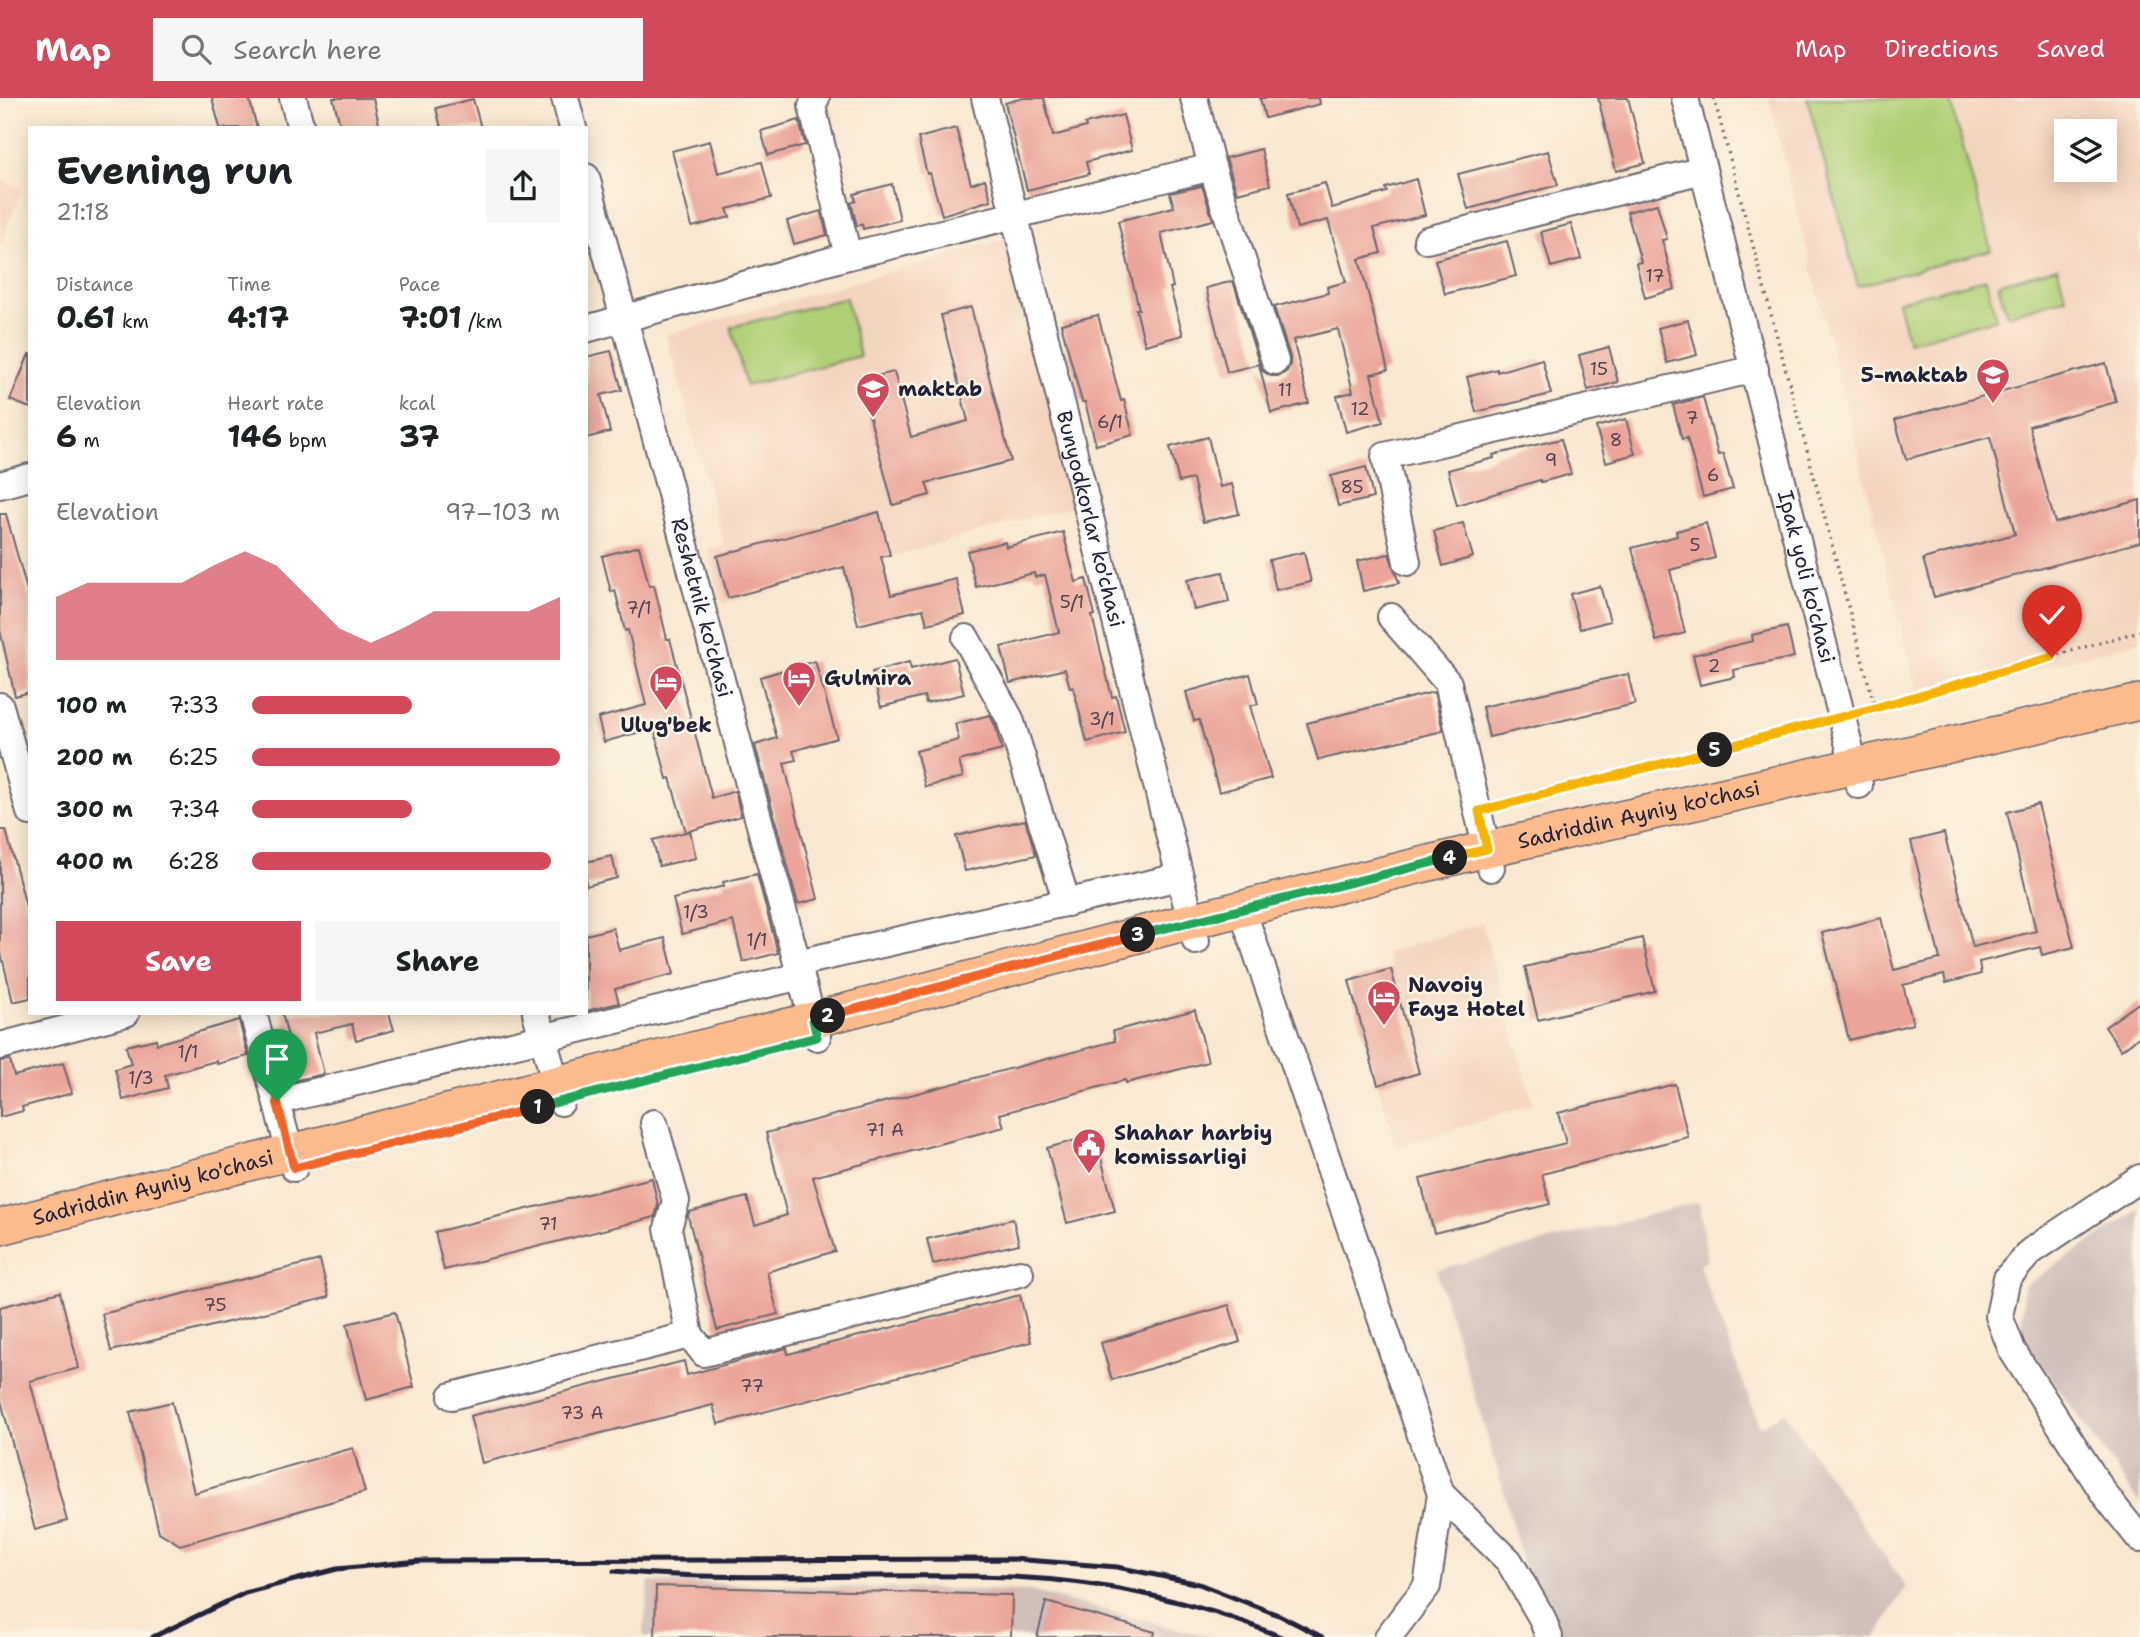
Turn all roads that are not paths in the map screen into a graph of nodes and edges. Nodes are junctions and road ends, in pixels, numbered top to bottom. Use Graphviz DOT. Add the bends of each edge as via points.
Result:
graph roads {
  1 [pos="293,98"];
  2 [pos="565,98"];
  3 [pos="816,98"];
  4 [pos="985,98"];
  5 [pos="1194,98"];
  6 [pos="1685,98"];
  7 [pos="300,126"];
  8 [pos="572,126"];
  9 [pos="1212,167"];
  10 [pos="1703,170"];
  11 [pos="588,185"];
  12 [pos="1015,215"];
  13 [pos="1427,240"];
  14 [pos="848,256"];
  15 [pos="624,320"];
  16 [pos="588,329"];
  17 [pos="1275,361"];
  18 [pos="1755,369"];
  19 [pos="28,478"];
  20 [pos="0,485"];
  21 [pos="1407,562"];
  22 [pos="1391,617"];
  23 [pos="966,638"];
  24 [pos="2140,702"];
  25 [pos="0,706"];
  26 [pos="2140,723"];
  27 [pos="4,739"];
  28 [pos="1856,775"];
  29 [pos="28,806"];
  30 [pos="1489,858"];
  31 [pos="1180,877"];
  32 [pos="1067,903"];
  33 [pos="1245,919"];
  34 [pos="1194,931"];
  35 [pos="799,970"];
  36 [pos="111,1015"];
  37 [pos="254,1015"];
  38 [pos="587,1015"];
  39 [pos="588,1015"];
  40 [pos="88,1018"];
  41 [pos="540,1025"];
  42 [pos="815,1029"];
  43 [pos="0,1046"];
  44 [pos="558,1093"];
  45 [pos="277,1101"];
  46 [pos="654,1122"];
  47 [pos="292,1160"];
  48 [pos="2140,1178"];
  49 [pos="0,1227"];
  50 [pos="0,1247"];
  51 [pos="1020,1273"];
  52 [pos="691,1335"];
  53 [pos="452,1396"];
  54 [pos="1441,1494"];
  55 [pos="2138,1535"];
  56 [pos="1388,1637"];
  57 [pos="1549,1637"];
  1 -- 7 [label="street"];
  2 -- 8 [label="street"];
  3 -- 14 [label="street" via="812,106"];
  4 -- 12 [label="street, Bunyodkorlar ko'chasi"];
  5 -- 9 [label="street"];
  6 -- 10 [label="street, Ipak yoli ko'chasi"];
  9 -- 12 [label="street"];
  9 -- 17 [label="street"];
  10 -- 13 [label="street"];
  10 -- 18 [label="street, Ipak yoli ko'chasi"];
  11 -- 15 [label="street, Reshetnik ko'chasi"];
  12 -- 14 [label="street"];
  12 -- 31 [label="street, Bunyodkorlar ko'chasi"];
  14 -- 15 [label="street"];
  15 -- 16 [label="street"];
  15 -- 35 [label="street, Reshetnik ko'chasi"];
  18 -- 21 [label="street" via="1385,456"];
  18 -- 28 [label="street, Ipak yoli ko'chasi"];
  19 -- 20 [label="street"];
  22 -- 30 [label="street" via="1448,683"];
  23 -- 32 [label="street" via="1010,719"];
  24 -- 28 [label="main road, Sadriddin Ayniy ko'chasi"];
  25 -- 27 [label="street"];
  26 -- 28 [label="main road, Sadriddin Ayniy ko'chasi"];
  27 -- 29 [label="street"];
  28 -- 30 [label="main road, Sadriddin Ayniy ko'chasi"];
  30 -- 33 [label="main road, Sadriddin Ayniy ko'chasi"];
  31 -- 32 [label="street"];
  31 -- 34 [label="street, Bunyodkorlar ko'chasi"];
  32 -- 35 [label="street"];
  33 -- 34 [label="main road, Sadriddin Ayniy ko'chasi"];
  33 -- 54 [label="street"];
  34 -- 42 [label="main road, Sadriddin Ayniy ko'chasi"];
  35 -- 39 [label="street"];
  35 -- 42 [label="street, Reshetnik ko'chasi"];
  36 -- 40 [label="street"];
  37 -- 45 [label="street"];
  38 -- 41 [label="street"];
  40 -- 43 [label="street"];
  41 -- 44 [label="street"];
  41 -- 45 [label="street"];
  42 -- 44 [label="main road, Sadriddin Ayniy ko'chasi"];
  44 -- 47 [label="main road, Sadriddin Ayniy ko'chasi"];
  45 -- 47 [label="street"];
  46 -- 52 [label="street" via="676,1201 668,1228"];
  47 -- 49 [label="main road, Sadriddin Ayniy ko'chasi"];
  47 -- 50 [label="main road, Sadriddin Ayniy ko'chasi"];
  48 -- 55 [label="street" via="2030,1252 2007,1278 1999,1315 2012,1350 2105,1495"];
  51 -- 52 [label="street" via="704,1353"];
  52 -- 53 [label="street"];
  54 -- 56 [label="street" via="1427,1586"];
  54 -- 57 [label="street" via="1510,1562"];
}
